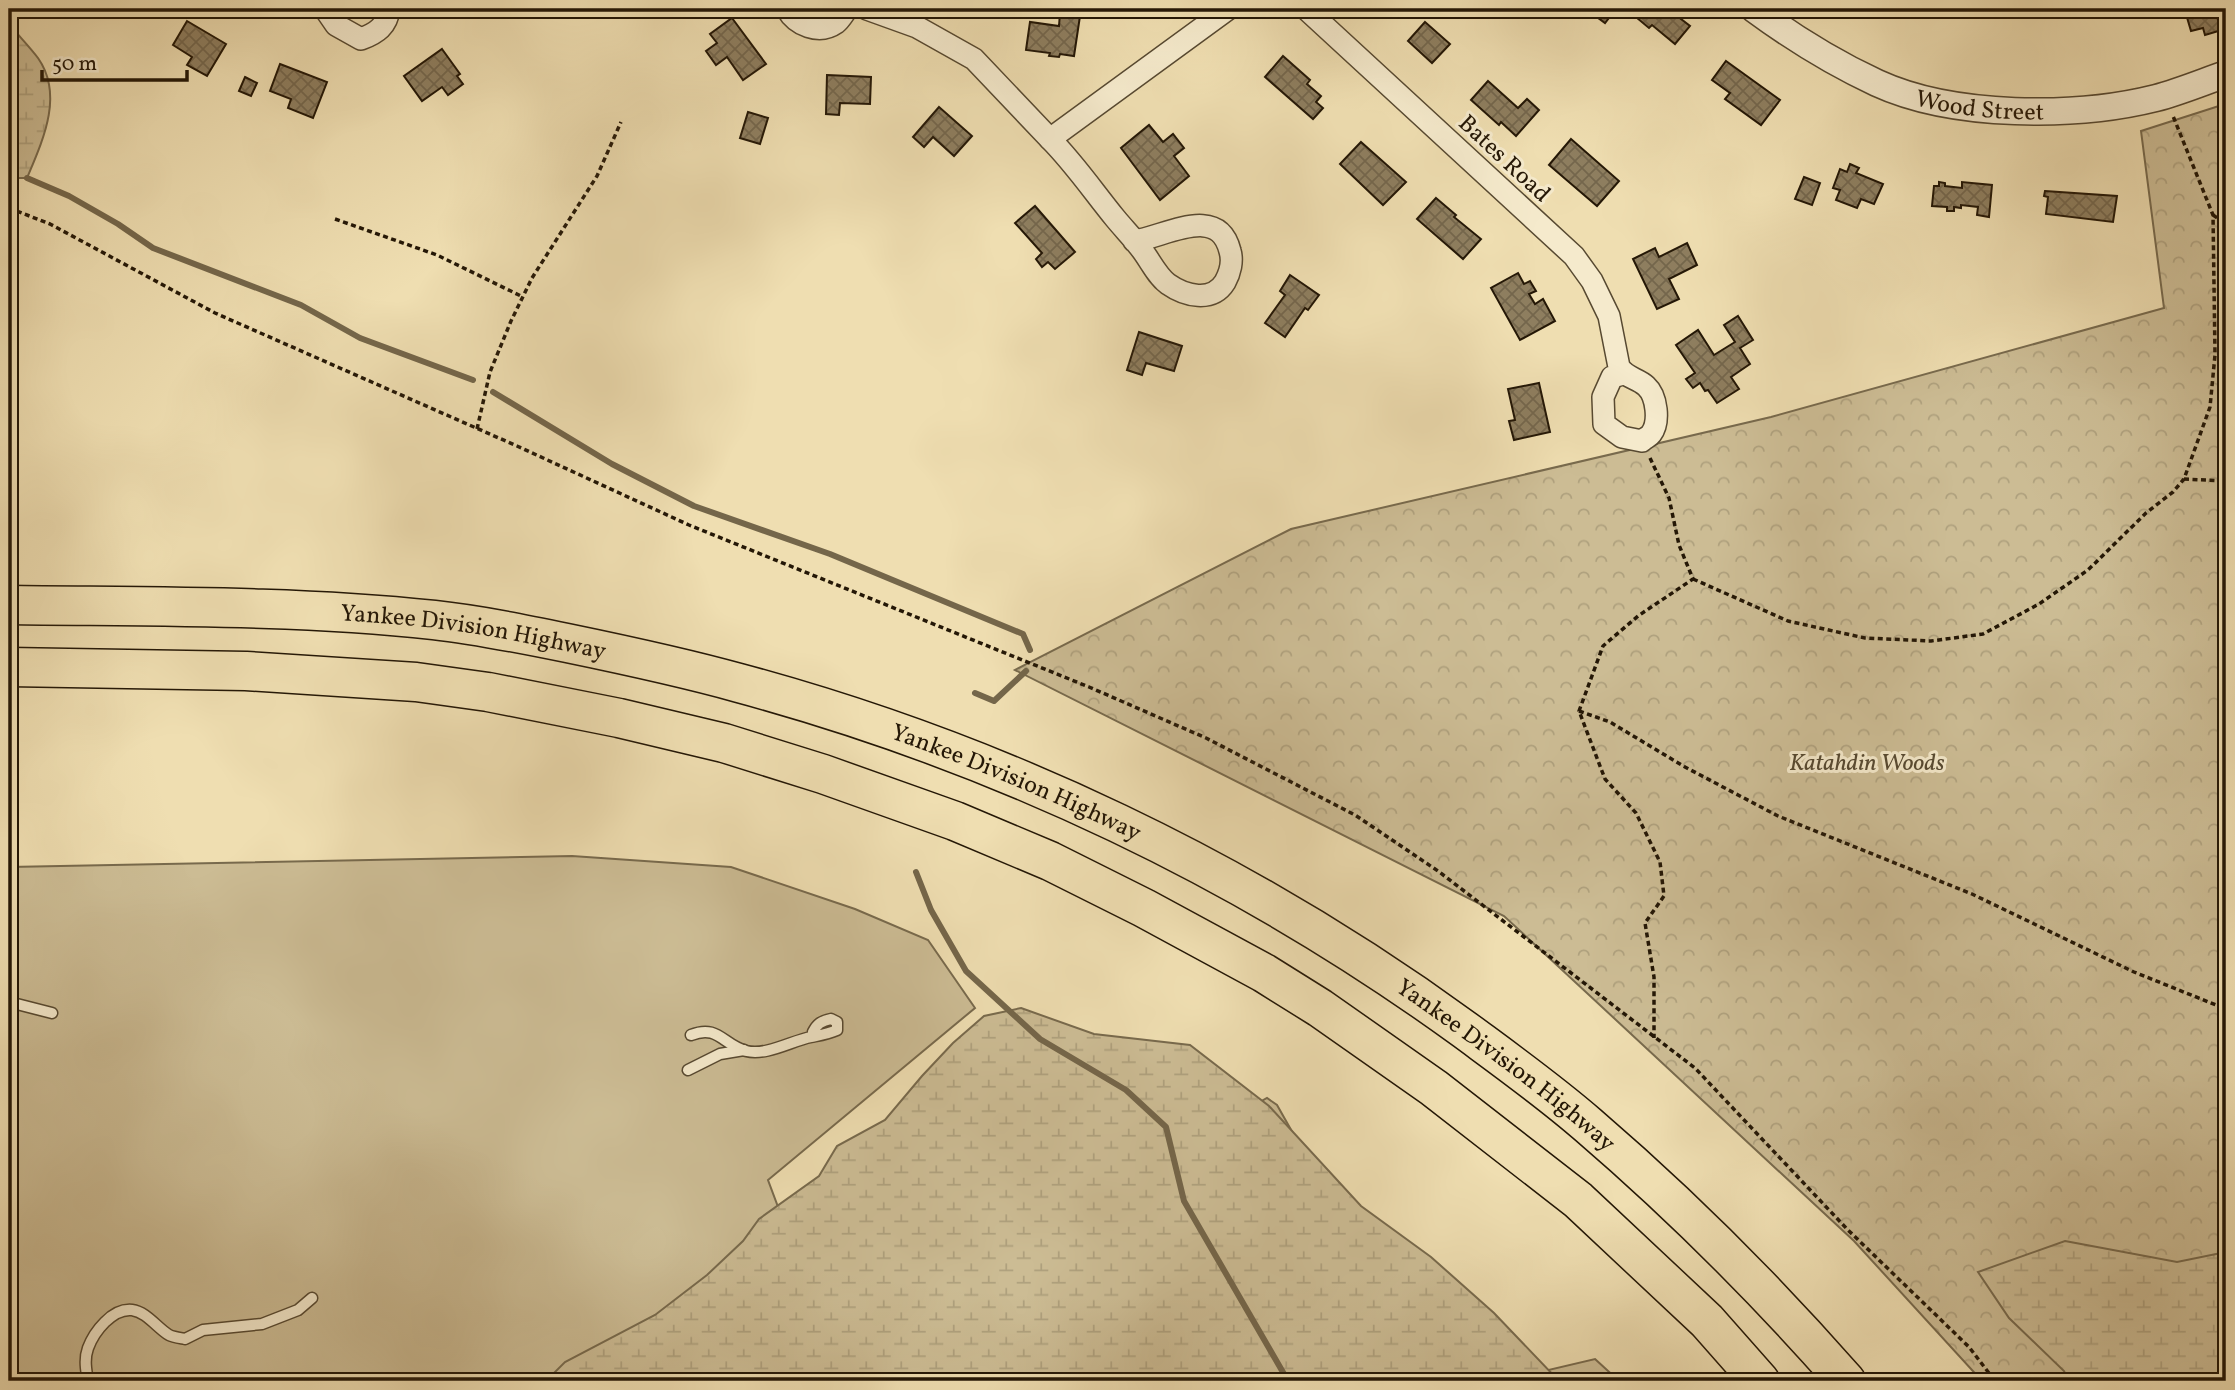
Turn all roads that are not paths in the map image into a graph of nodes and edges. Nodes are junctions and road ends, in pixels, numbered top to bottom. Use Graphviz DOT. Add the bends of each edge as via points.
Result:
graph roads {
  1 [pos="325,9"];
  2 [pos="389,9"];
  3 [pos="787,9"];
  4 [pos="847,9"];
  5 [pos="867,9"];
  6 [pos="1228,9"];
  7 [pos="1307,9"];
  8 [pos="1754,9"];
  9 [pos="2226,74"];
  10 [pos="1051,139"];
  11 [pos="1134,241"];
  12 [pos="1623,374"];
  13 [pos="9,605"];
  14 [pos="9,667"];
  15 [pos="9,1002"];
  16 [pos="52,1013"];
  17 [pos="813,1032"];
  18 [pos="691,1035"];
  19 [pos="744,1050"];
  20 [pos="688,1070"];
  21 [pos="312,1298"];
  22 [pos="88,1381"];
  23 [pos="1760,1381"];
  24 [pos="1846,1381"];
  1 -- 2 [label="street" via="336,25 361,39 384,25"];
  3 -- 4 [label="street" via="802,25 818,27 836,23"];
  5 -- 10 [label="street" via="917,27 974,59"];
  6 -- 10 [label="street"];
  7 -- 12 [label="street, Bates Road" via="1574,256 1609,316"];
  8 -- 9 [label="street, Wood Street" via="1878,84 1934,103 1970,108 2102,108 2165,95"];
  10 -- 11 [label="street"];
  11 -- 11 [label="street" via="1181,227 1213,227 1225,235 1231,254 1224,284 1212,294 1193,296 1160,277"];
  12 -- 12 [label="street" via="1612,377 1603,397 1604,424 1622,437 1642,441 1652,433 1657,417 1653,394 1645,384"];
  13 -- 24 [label="highway, Yankee Division Highway" via="280,610 435,620 510,631 669,663 845,712 1007,773 1134,831 1255,894 1347,949 1522,1071 1678,1207 1761,1287"];
  14 -- 23 [label="highway" via="270,672 488,692 724,743 955,821 1144,908 1264,973 1343,1024 1578,1200 1707,1321"];
  15 -- 16 [label="lane"];
  17 -- 19 [label="lane" via="823,1021 837,1022 837,1030 826,1035 762,1051"];
  18 -- 19 [label="lane" via="703,1031 720,1035"];
  19 -- 20 [label="lane" via="720,1054"];
  21 -- 22 [label="lane" via="298,1310 262,1324 203,1330 185,1339 170,1336 131,1310 116,1314 96,1333 88,1349"];
}
